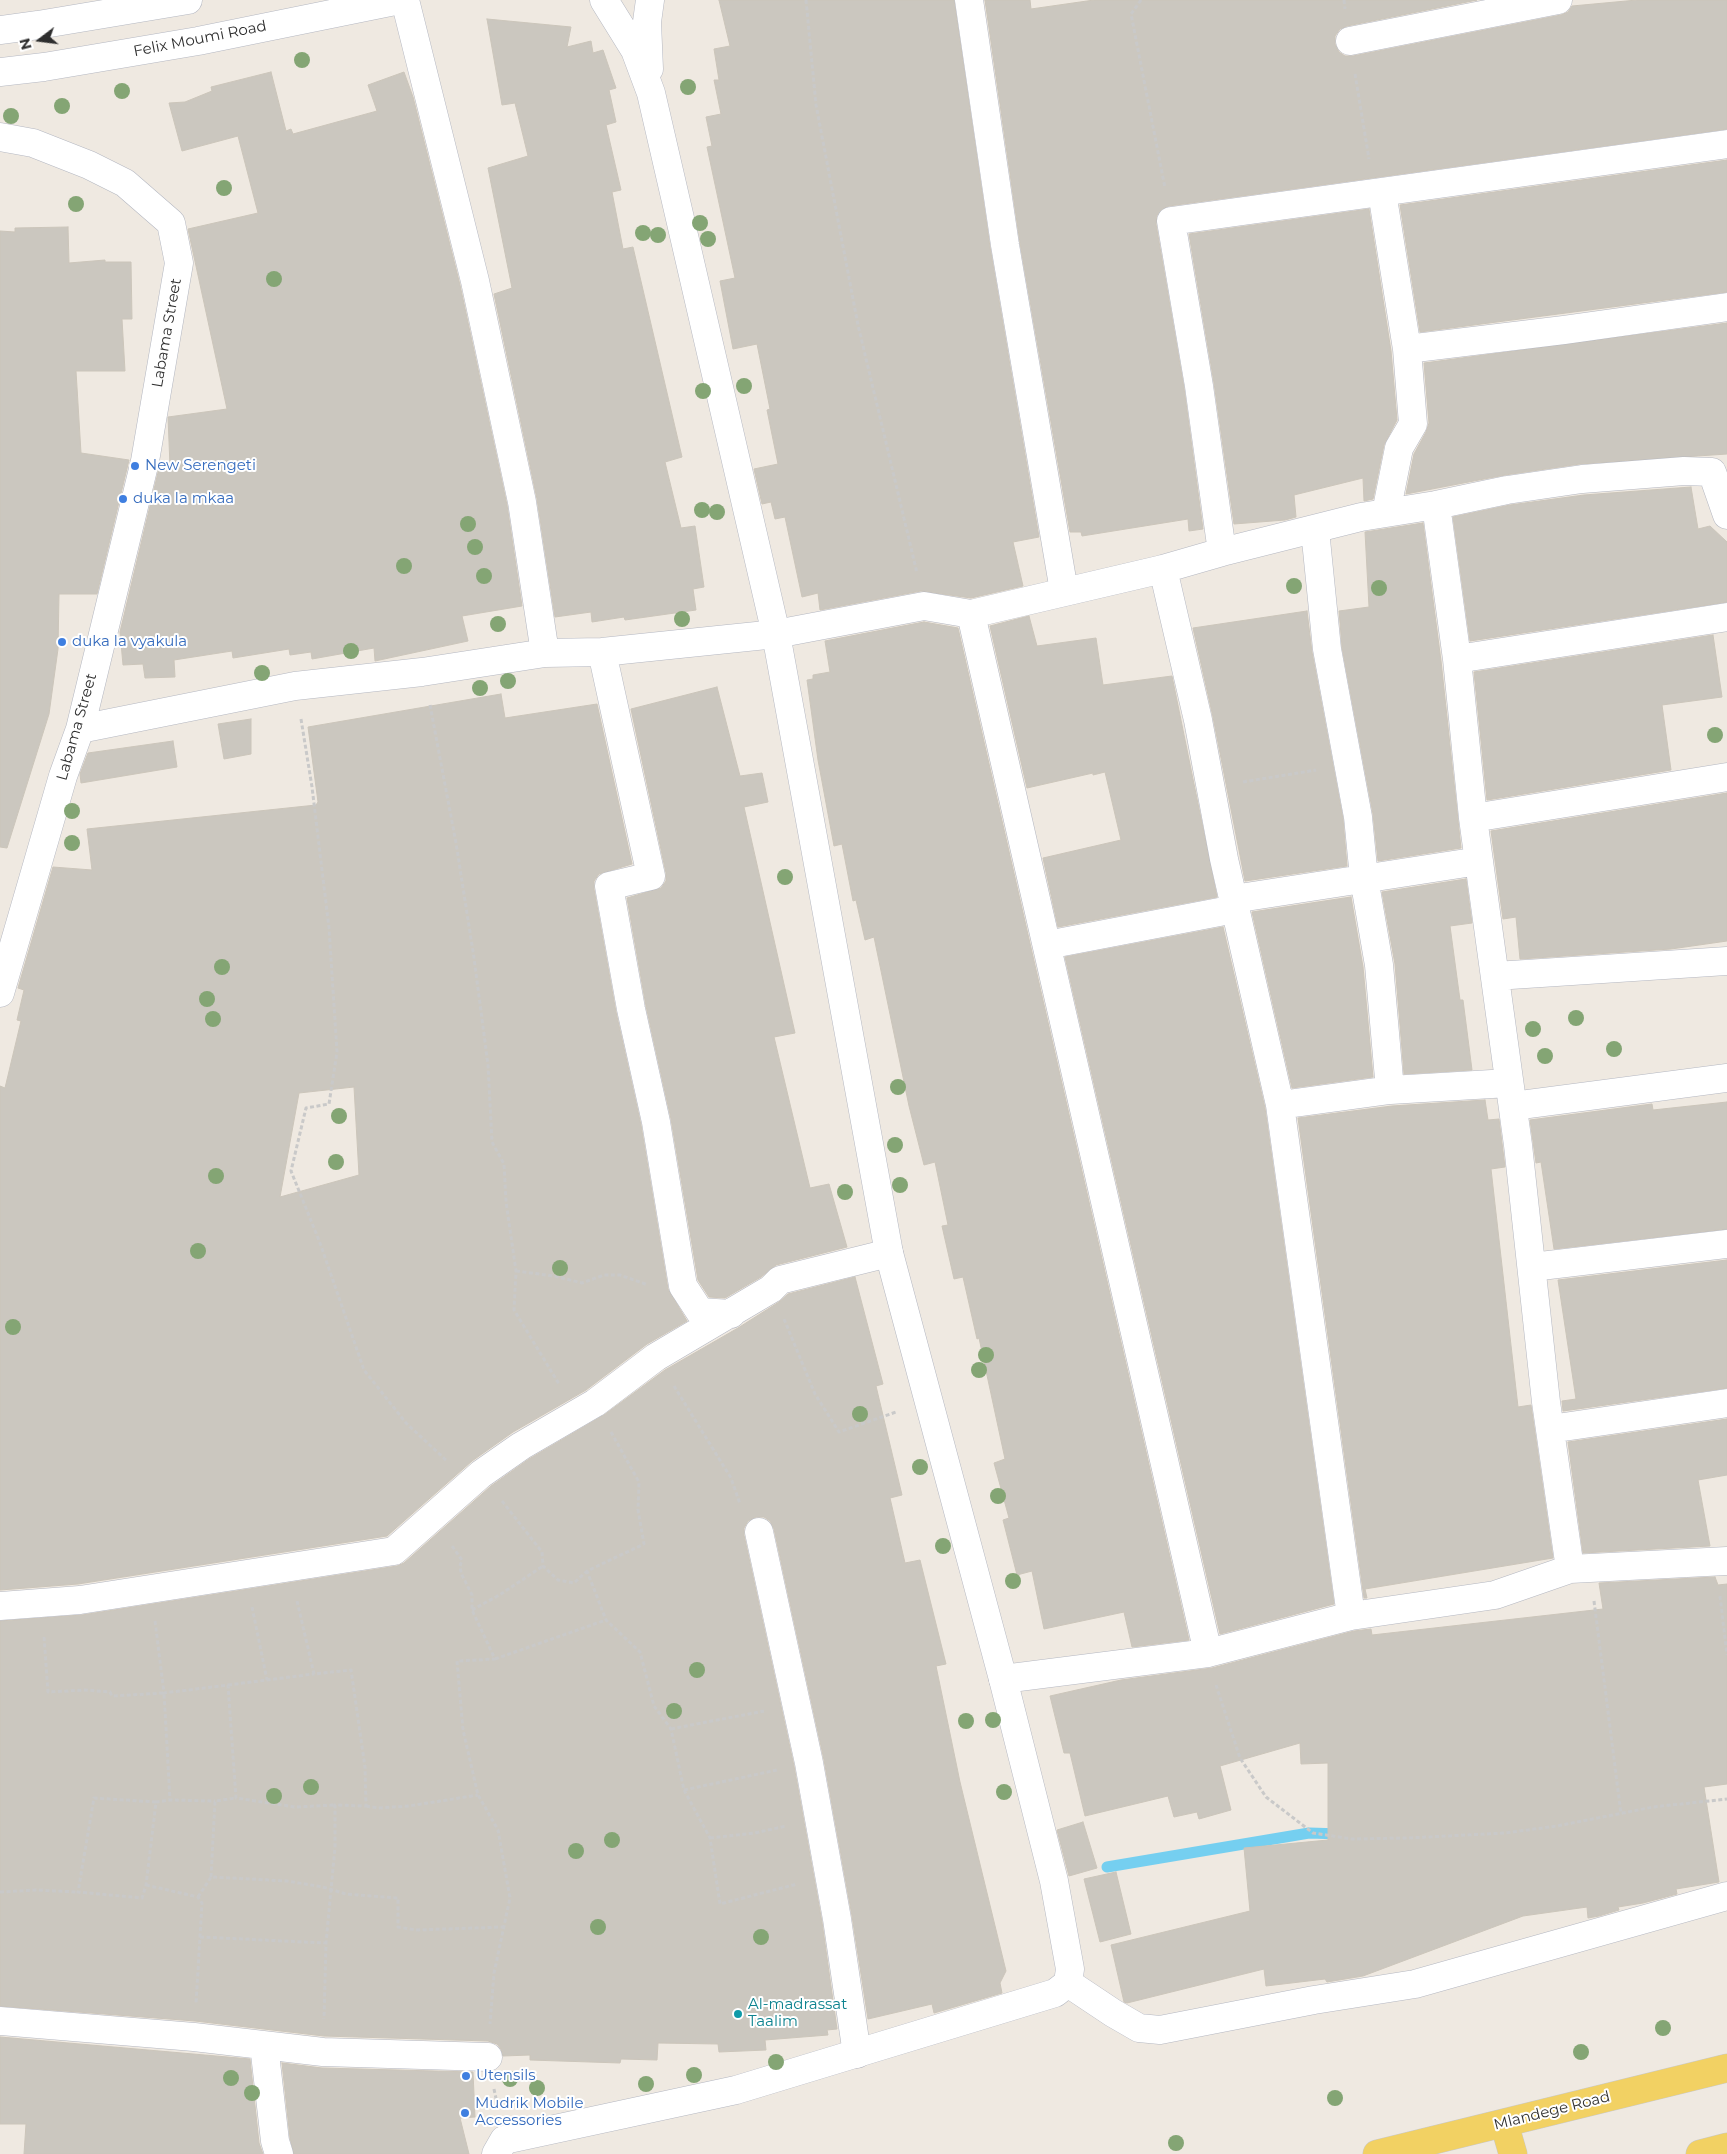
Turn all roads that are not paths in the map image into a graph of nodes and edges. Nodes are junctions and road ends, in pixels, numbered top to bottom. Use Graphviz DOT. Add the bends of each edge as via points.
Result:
graph roads {
  1 [pos="188,0"];
  2 [pos="400,0"];
  3 [pos="405,0"];
  4 [pos="604,0"];
  5 [pos="650,0"];
  6 [pos="969,0"];
  7 [pos="1558,0"];
  8 [pos="0,30"];
  9 [pos="1350,41"];
  10 [pos="0,72"];
  11 [pos="651,93"];
  12 [pos="0,137"];
  13 [pos="1727,144"];
  14 [pos="1382,192"];
  15 [pos="1727,307"];
  16 [pos="1407,349"];
  17 [pos="1720,470"];
  18 [pos="1436,505"];
  19 [pos="1386,513"];
  20 [pos="1727,515"];
  21 [pos="1315,530"];
  22 [pos="1222,552"];
  23 [pos="1163,569"];
  24 [pos="1064,591"];
  25 [pos="971,614"];
  26 [pos="1727,618"];
  27 [pos="776,634"];
  28 [pos="602,652"];
  29 [pos="545,653"];
  30 [pos="1456,659"];
  31 [pos="80,729"];
  32 [pos="1727,777"];
  33 [pos="1474,818"];
  34 [pos="1479,861"];
  35 [pos="1364,878"];
  36 [pos="1234,904"];
  37 [pos="1047,945"];
  38 [pos="5,961"];
  39 [pos="1727,961"];
  40 [pos="1495,976"];
  41 [pos="0,993"];
  42 [pos="1727,1078"];
  43 [pos="1390,1090"];
  44 [pos="1511,1094"];
  45 [pos="1280,1105"];
  46 [pos="1727,1244"];
  47 [pos="889,1253"];
  48 [pos="1532,1267"];
  49 [pos="731,1314"];
  50 [pos="1727,1403"];
  51 [pos="1550,1429"];
  52 [pos="759,1532"];
  53 [pos="1721,1561"];
  54 [pos="1580,1569"];
  55 [pos="0,1606"];
  56 [pos="1350,1616"];
  57 [pos="1208,1653"];
  58 [pos="1003,1679"];
  59 [pos="1727,1896"];
  60 [pos="1068,1983"];
  61 [pos="0,2021"];
  62 [pos="264,2046"];
  63 [pos="857,2054"];
  64 [pos="488,2057"];
  65 [pos="1727,2068"];
  66 [pos="1504,2123"];
  67 [pos="500,2147"];
  68 [pos="1727,2147"];
  69 [pos="279,2154"];
  70 [pos="1377,2154"];
  71 [pos="1513,2154"];
  72 [pos="1700,2154"];
  1 -- 8 [label="street"];
  2 -- 10 [label="street, Felix Moumi Road" via="198,41"];
  3 -- 29 [label="street" via="474,281 522,502"];
  4 -- 11 [label="street" via="635,50"];
  5 -- 11 [label="street" via="647,44"];
  6 -- 24 [label="street" via="1005,244"];
  7 -- 9 [label="street"];
  11 -- 27 [label="street"];
  12 -- 31 [label="street, Labama Street" via="33,143 125,183 171,223 179,263 145,461"];
  13 -- 14 [label="street"];
  14 -- 16 [label="street"];
  14 -- 22 [label="street" via="1171,221 1199,386"];
  15 -- 16 [label="street"];
  16 -- 19 [label="street" via="1413,424 1398,448"];
  17 -- 18 [label="street" via="1582,479"];
  17 -- 20 [label="street"];
  18 -- 19 [label="street"];
  18 -- 30 [label="street"];
  19 -- 21 [label="street"];
  21 -- 22 [label="street"];
  21 -- 35 [label="street" via="1328,649 1358,817"];
  22 -- 23 [label="street"];
  23 -- 24 [label="street"];
  23 -- 36 [label="street" via="1198,720"];
  24 -- 25 [label="street"];
  25 -- 27 [label="street" via="924,606"];
  25 -- 37 [label="street"];
  26 -- 30 [label="street"];
  27 -- 28 [label="street"];
  27 -- 47 [label="street"];
  28 -- 29 [label="street"];
  28 -- 49 [label="street" via="651,876 609,886 656,1122 683,1286 700,1312"];
  29 -- 31 [label="street" via="422,672 295,686"];
  30 -- 33 [label="street"];
  31 -- 38 [label="street, Labama Street"];
  32 -- 33 [label="street"];
  33 -- 34 [label="street"];
  34 -- 35 [label="street"];
  34 -- 40 [label="street"];
  35 -- 36 [label="street"];
  35 -- 43 [label="street" via="1380,965"];
  36 -- 37 [label="street"];
  36 -- 45 [label="street"];
  37 -- 57 [label="street"];
  38 -- 41 [label="street, Labama Street"];
  39 -- 40 [label="street"];
  40 -- 44 [label="street"];
  42 -- 44 [label="street"];
  43 -- 44 [label="street"];
  43 -- 45 [label="street"];
  44 -- 48 [label="street"];
  45 -- 56 [label="street"];
  46 -- 48 [label="street"];
  47 -- 49 [label="street" via="780,1280 772,1289"];
  47 -- 58 [label="street"];
  48 -- 51 [label="street"];
  49 -- 55 [label="street" via="656,1357 586,1407 521,1446 476,1478 394,1551 80,1600"];
  50 -- 51 [label="street"];
  51 -- 54 [label="street"];
  52 -- 63 [label="street" via="809,1763"];
  53 -- 54 [label="street"];
  54 -- 56 [label="street" via="1495,1595"];
  56 -- 57 [label="street"];
  57 -- 58 [label="street"];
  58 -- 60 [label="street" via="1054,1881 1070,1970"];
  59 -- 60 [label="street" via="1415,1984 1160,2030 1139,2028"];
  60 -- 63 [label="street" via="1056,1993"];
  61 -- 62 [label="street"];
  62 -- 64 [label="street" via="323,2052"];
  62 -- 69 [label="street"];
  63 -- 67 [label="street" via="736,2090"];
  65 -- 66 [label="main road, Mlandege Road"];
  66 -- 70 [label="main road, Mlandege Road"];
  66 -- 71 [label="main road"];
  68 -- 72 [label="main road"];
}
